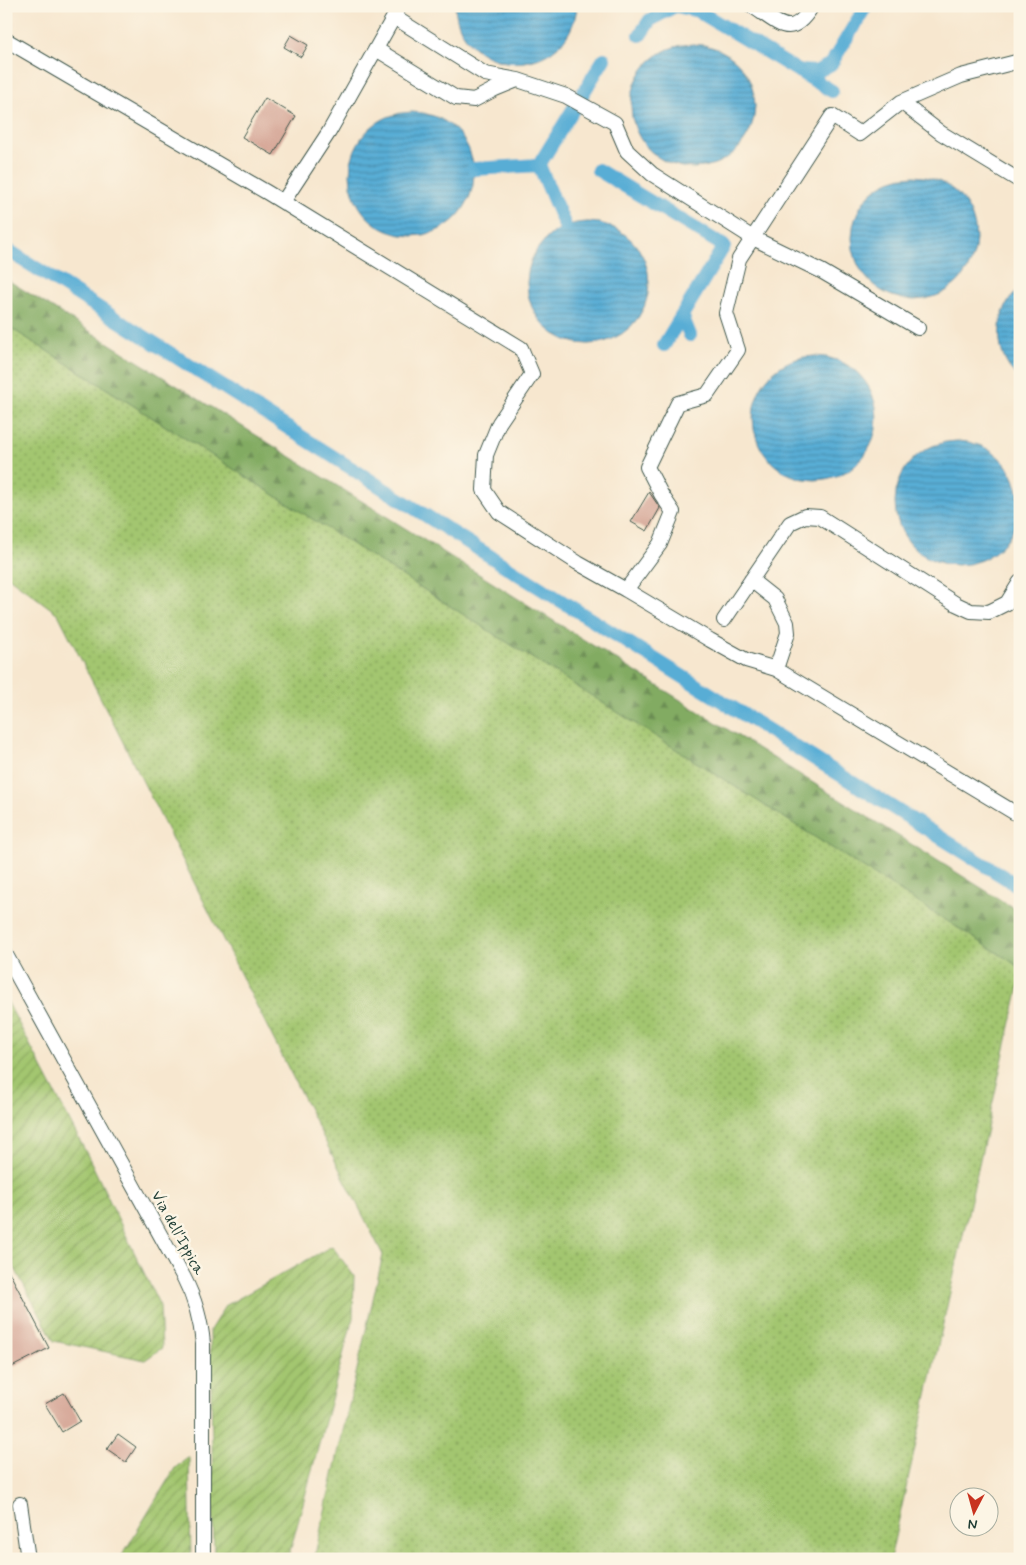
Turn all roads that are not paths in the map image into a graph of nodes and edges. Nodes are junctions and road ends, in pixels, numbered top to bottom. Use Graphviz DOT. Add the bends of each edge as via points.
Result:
graph roads {
  1 [pos="752,6"];
  2 [pos="812,6"];
  3 [pos="397,12"];
  4 [pos="6,40"];
  5 [pos="376,49"];
  6 [pos="1020,61"];
  7 [pos="518,80"];
  8 [pos="901,102"];
  9 [pos="1020,181"];
  10 [pos="283,202"];
  11 [pos="752,238"];
  12 [pos="918,328"];
  13 [pos="751,580"];
  14 [pos="1020,582"];
  15 [pos="626,590"];
  16 [pos="724,620"];
  17 [pos="776,669"];
  18 [pos="1020,816"];
  19 [pos="6,955"];
  20 [pos="20,1504"];
  21 [pos="28,1559"];
  22 [pos="203,1559"];
  1 -- 2 [label="street" via="789,27 800,23"];
  3 -- 5 [label="street"];
  3 -- 7 [label="street" via="485,74"];
  4 -- 10 [label="street"];
  5 -- 7 [label="street" via="456,98 474,100"];
  5 -- 10 [label="street" via="329,132"];
  6 -- 8 [label="street" via="961,76"];
  7 -- 11 [label="street" via="566,96 614,123 627,151 652,174"];
  8 -- 9 [label="street" via="941,133"];
  8 -- 11 [label="street" via="860,134 832,116"];
  10 -- 15 [label="street" via="521,348 532,374 500,423 486,455 484,490 500,512"];
  11 -- 12 [label="street" via="820,271"];
  11 -- 15 [label="street" via="739,259 726,313 738,350 707,395 678,403 647,467 674,512 660,544"];
  13 -- 14 [label="street" via="790,523 805,516 820,518 971,611 988,612 1007,603"];
  13 -- 16 [label="street"];
  13 -- 17 [label="street" via="775,599 787,623 788,633"];
  15 -- 17 [label="street" via="746,660"];
  17 -- 18 [label="street"];
  19 -- 22 [label="street, Via dell'Ippica" via="196,1305 202,1344"];
  20 -- 21 [label="street"];
}
